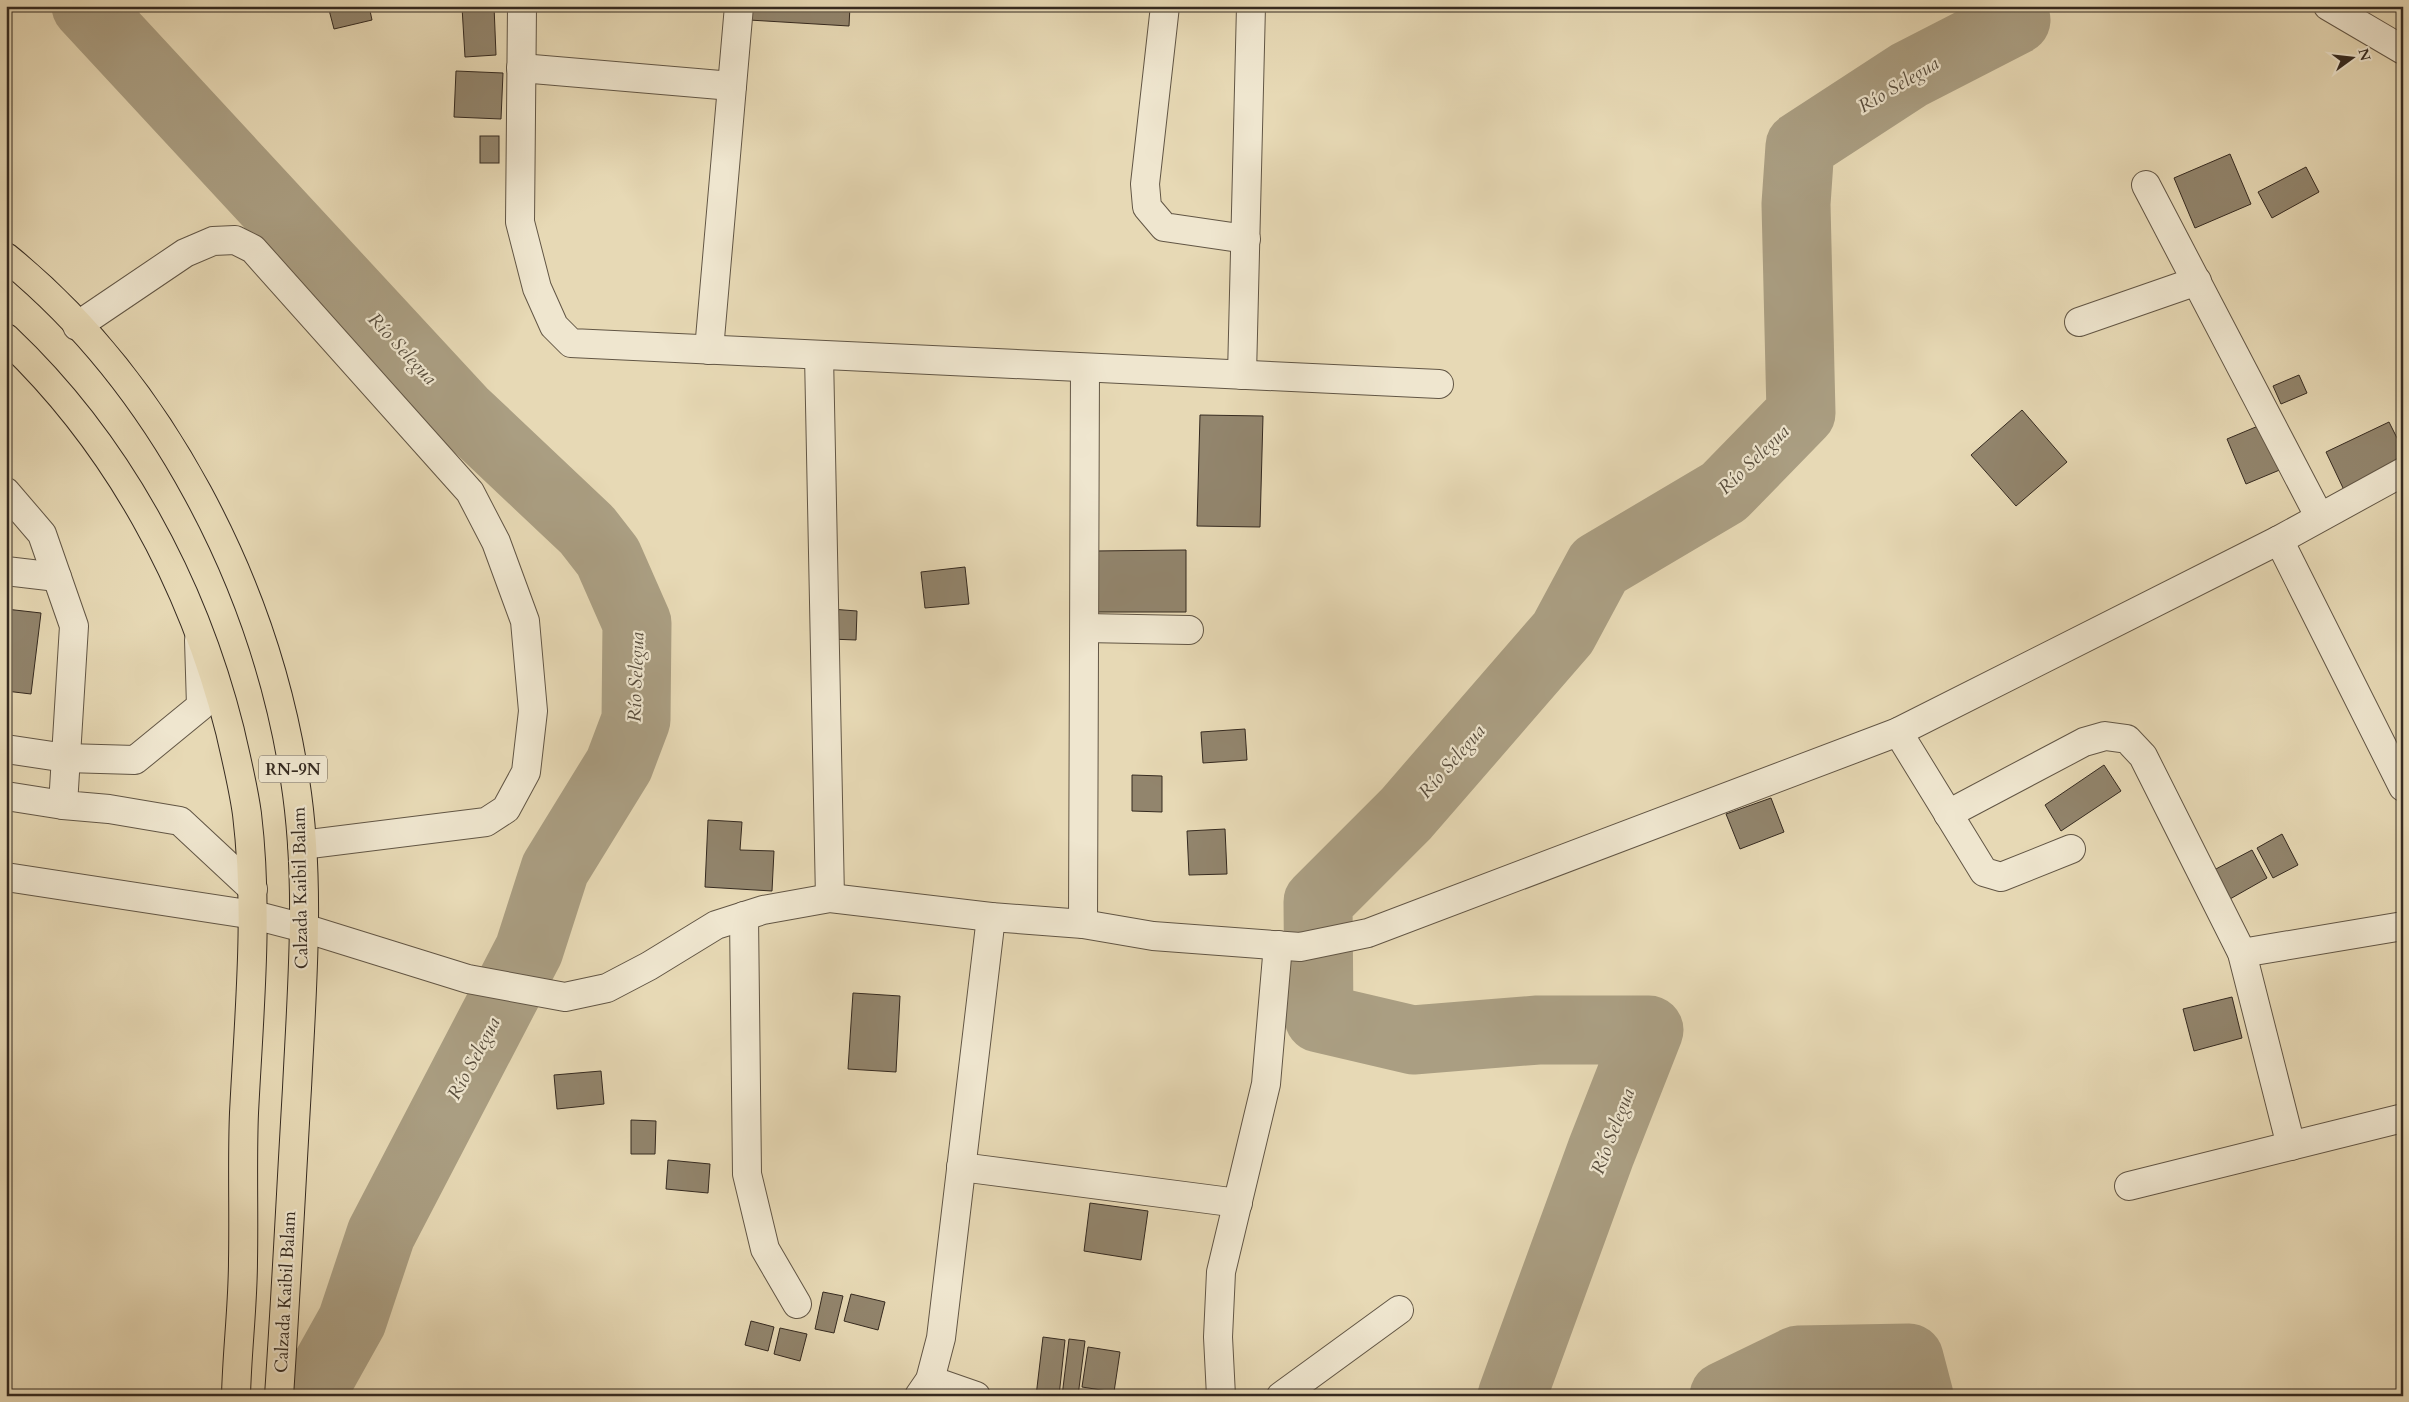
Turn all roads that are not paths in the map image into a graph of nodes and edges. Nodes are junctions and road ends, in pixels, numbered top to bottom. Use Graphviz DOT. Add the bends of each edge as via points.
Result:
graph roads {
  1 [pos="522,6"];
  2 [pos="739,6"];
  3 [pos="1165,6"];
  4 [pos="1251,6"];
  5 [pos="2328,6"];
  6 [pos="2403,50"];
  7 [pos="521,68"];
  8 [pos="732,86"];
  9 [pos="2146,185"];
  10 [pos="1246,239"];
  11 [pos="6,256"];
  12 [pos="2197,282"];
  13 [pos="2079,322"];
  14 [pos="77,326"];
  15 [pos="6,338"];
  16 [pos="709,350"];
  17 [pos="819,355"];
  18 [pos="1086,368"];
  19 [pos="1242,375"];
  20 [pos="1439,384"];
  21 [pos="2403,472"];
  22 [pos="6,492"];
  23 [pos="2319,516"];
  24 [pos="2279,540"];
  25 [pos="6,571"];
  26 [pos="57,577"];
  27 [pos="1085,628"];
  28 [pos="1190,630"];
  29 [pos="199,631"];
  30 [pos="1898,732"];
  31 [pos="6,749"];
  32 [pos="66,758"];
  33 [pos="2403,787"];
  34 [pos="6,796"];
  35 [pos="63,805"];
  36 [pos="1948,814"];
  37 [pos="302,845"];
  38 [pos="2071,849"];
  39 [pos="6,877"];
  40 [pos="830,898"];
  41 [pos="254,902"];
  42 [pos="744,916"];
  43 [pos="991,917"];
  44 [pos="1083,924"];
  45 [pos="2403,926"];
  46 [pos="304,928"];
  47 [pos="1290,946"];
  48 [pos="2242,953"];
  49 [pos="2403,1118"];
  50 [pos="2291,1146"];
  51 [pos="961,1167"];
  52 [pos="2129,1186"];
  53 [pos="1238,1203"];
  54 [pos="797,1304"];
  55 [pos="1399,1310"];
  56 [pos="236,1387"];
  57 [pos="924,1388"];
  58 [pos="279,1396"];
  59 [pos="976,1396"];
  60 [pos="1221,1396"];
  61 [pos="1281,1396"];
  1 -- 7 [label="street"];
  2 -- 8 [label="street"];
  3 -- 10 [label="street" via="1145,184 1147,207 1164,227"];
  4 -- 10 [label="street"];
  5 -- 6 [label="street"];
  7 -- 8 [label="street"];
  7 -- 16 [label="street" via="520,222 537,288 554,326 571,343"];
  8 -- 16 [label="street"];
  9 -- 12 [label="street"];
  10 -- 19 [label="street"];
  11 -- 14 [label="main road, Calzada Kaibil Balam / RN-9N"];
  12 -- 13 [label="street"];
  12 -- 23 [label="street"];
  14 -- 37 [label="main road, Calzada Kaibil Balam / RN-9N" via="146,409 210,515 234,566 260,632 277,691 295,780"];
  14 -- 37 [label="street" via="185,253 213,241 235,240 253,249 470,492 496,542 525,621 533,711 526,772 506,809 486,822"];
  15 -- 29 [label="main road, RN-9N" via="58,392 98,443 139,504 184,592"];
  16 -- 17 [label="street"];
  17 -- 18 [label="street"];
  17 -- 40 [label="street"];
  18 -- 19 [label="street"];
  18 -- 27 [label="street"];
  19 -- 20 [label="street"];
  21 -- 23 [label="street"];
  22 -- 26 [label="street" via="42,534"];
  23 -- 24 [label="street"];
  24 -- 30 [label="street"];
  24 -- 33 [label="street"];
  25 -- 26 [label="street"];
  26 -- 32 [label="street" via="74,626"];
  27 -- 28 [label="street"];
  27 -- 44 [label="street"];
  29 -- 32 [label="street" via="201,706 135,760"];
  29 -- 41 [label="main road, RN-9N" via="218,684 240,775 247,813"];
  30 -- 36 [label="street"];
  30 -- 47 [label="street" via="1368,933"];
  31 -- 32 [label="street"];
  32 -- 35 [label="street"];
  34 -- 35 [label="street"];
  35 -- 41 [label="street" via="180,821"];
  36 -- 38 [label="street" via="1984,872 2001,877"];
  36 -- 48 [label="street" via="2084,742 2106,736 2127,739 2143,756"];
  37 -- 46 [label="main road, Calzada Kaibil Balam / RN-9N"];
  39 -- 41 [label="street"];
  40 -- 42 [label="street"];
  40 -- 43 [label="street"];
  41 -- 46 [label="street"];
  41 -- 56 [label="main road, RN-9N"];
  42 -- 46 [label="street" via="716,926 607,988 565,997 468,978"];
  42 -- 54 [label="street" via="748,1174 765,1249"];
  43 -- 44 [label="street"];
  43 -- 51 [label="street"];
  44 -- 47 [label="street" via="1153,936"];
  45 -- 48 [label="street"];
  46 -- 58 [label="main road, Calzada Kaibil Balam / RN-9N"];
  47 -- 53 [label="street" via="1266,1084"];
  48 -- 50 [label="street"];
  49 -- 50 [label="street"];
  50 -- 52 [label="street"];
  51 -- 53 [label="street"];
  51 -- 57 [label="street" via="941,1338"];
  53 -- 60 [label="street" via="1221,1272 1218,1337"];
  55 -- 61 [label="street"];
  57 -- 59 [label="street"];
}
